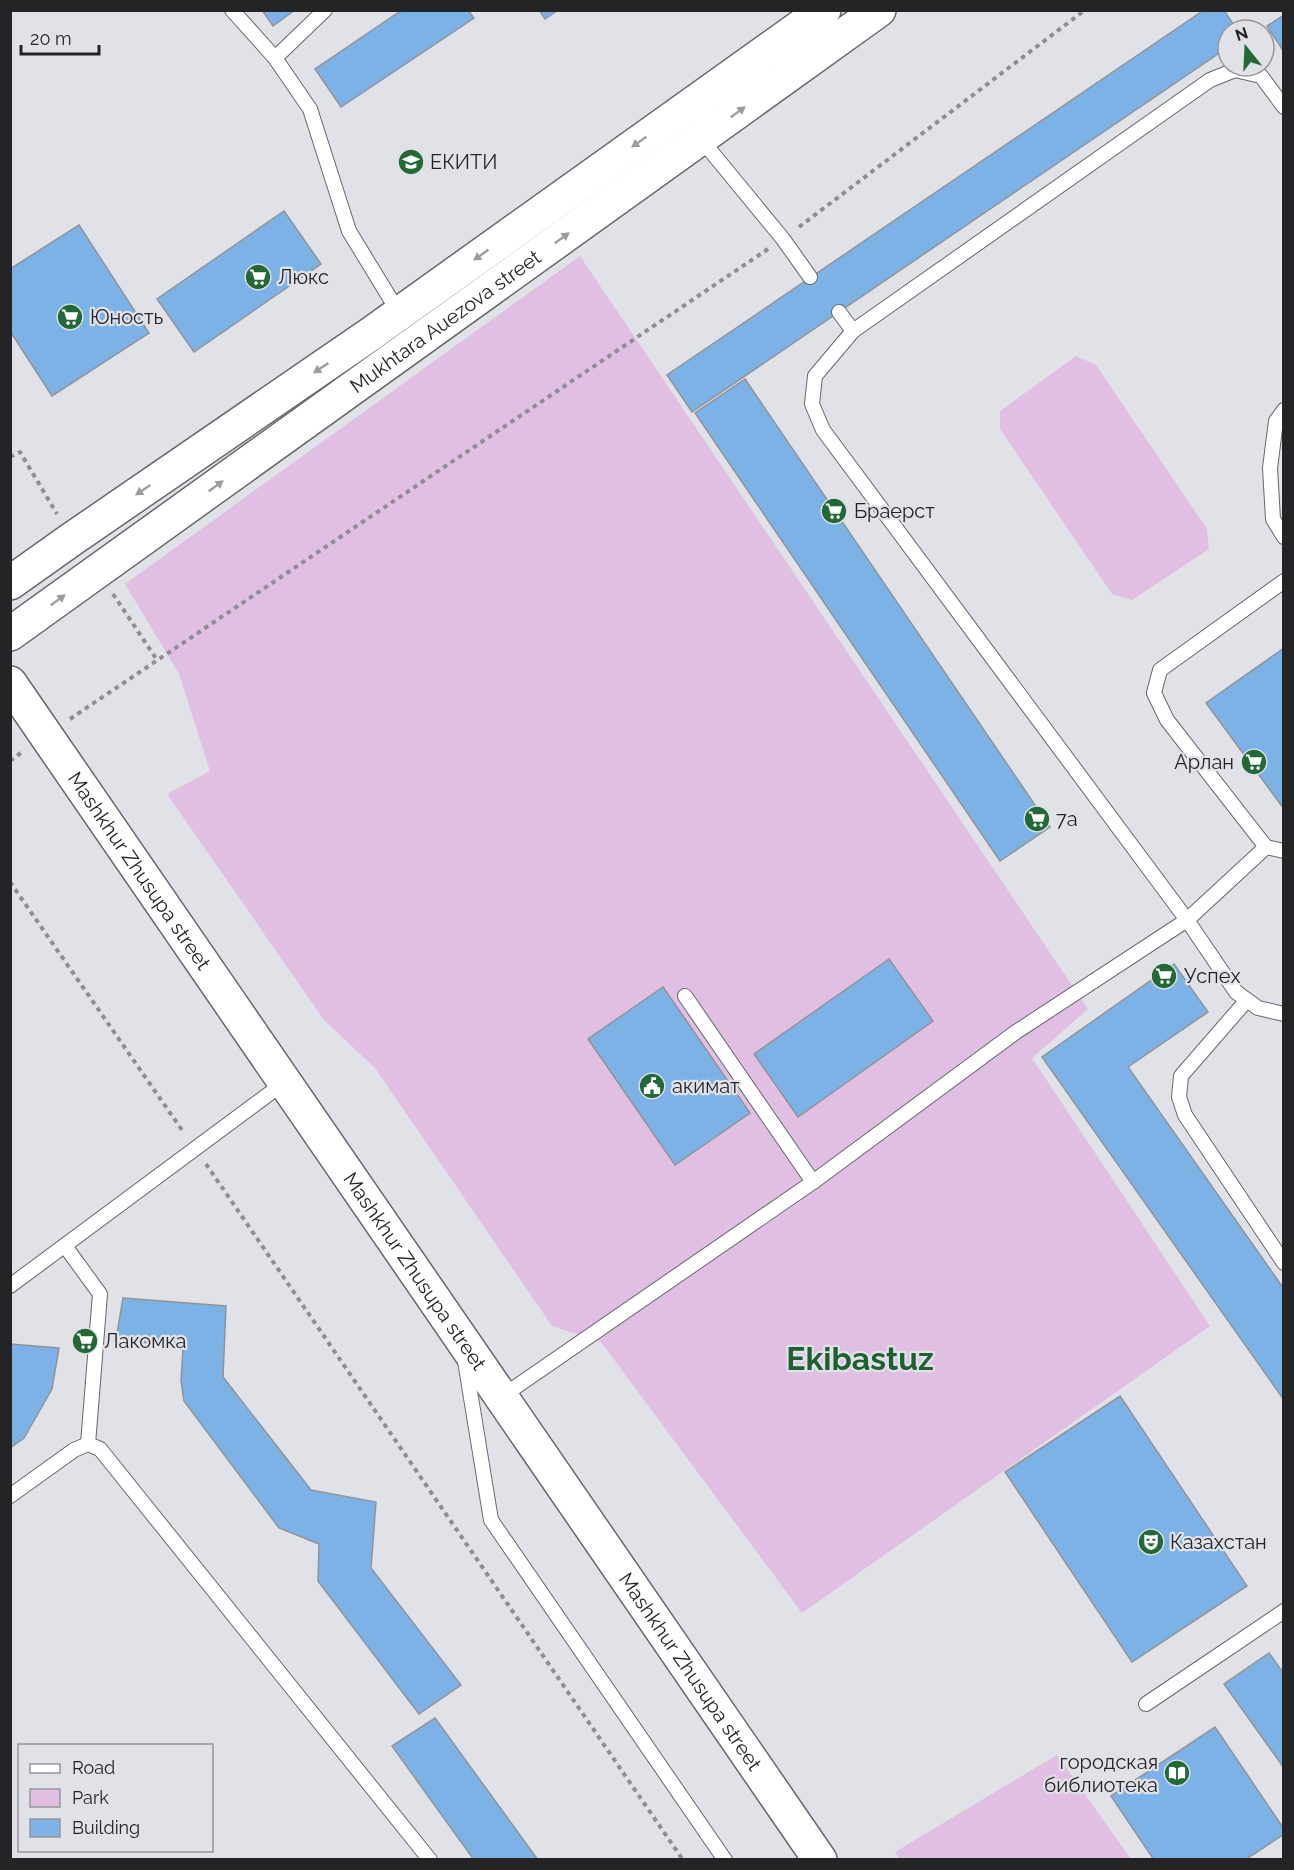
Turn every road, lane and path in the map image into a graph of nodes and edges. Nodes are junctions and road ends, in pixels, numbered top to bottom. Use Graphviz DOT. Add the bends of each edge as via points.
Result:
graph roads {
  1 [pos="232,10"];
  2 [pos="325,10"];
  3 [pos="879,10"];
  4 [pos="1085,10"];
  5 [pos="809,32"];
  6 [pos="274,58"];
  7 [pos="1284,107"];
  8 [pos="690,126"];
  9 [pos="783,239"];
  10 [pos="810,277"];
  11 [pos="839,312"];
  12 [pos="399,313"];
  13 [pos="853,331"];
  14 [pos="1284,410"];
  15 [pos="20,452"];
  16 [pos="10,457"];
  17 [pos="1284,537"];
  18 [pos="1284,581"];
  19 [pos="10,583"];
  20 [pos="10,634"];
  21 [pos="10,683"];
  22 [pos="46,734"];
  23 [pos="10,761"];
  24 [pos="1266,847"];
  25 [pos="1284,851"];
  26 [pos="10,882"];
  27 [pos="1187,920"];
  28 [pos="685,996"];
  29 [pos="1247,1000"];
  30 [pos="1284,1014"];
  31 [pos="285,1082"];
  32 [pos="196,1150"];
  33 [pos="813,1182"];
  34 [pos="65,1246"];
  35 [pos="1284,1263"];
  36 [pos="10,1286"];
  37 [pos="461,1338"];
  38 [pos="501,1397"];
  39 [pos="88,1444"];
  40 [pos="10,1497"];
  41 [pos="1284,1611"];
  42 [pos="1146,1704"];
  43 [pos="430,1860"];
  44 [pos="683,1860"];
  45 [pos="725,1860"];
  46 [pos="820,1860"];
  1 -- 6 [label="lane"];
  2 -- 6 [label="lane"];
  3 -- 5 [label="street, Mukhtara Auezova street"];
  4 -- 9 [label="path"];
  5 -- 8 [label="street, Mukhtara Auezova street"];
  6 -- 12 [label="lane" via="310,109 349,231"];
  7 -- 13 [label="lane" via="1261,76 1235,70 1210,80"];
  8 -- 9 [label="lane"];
  8 -- 12 [label="street, Mukhtara Auezova street, one-way"];
  20 -- 8 [label="street, Mukhtara Auezova street, one-way"];
  9 -- 10 [label="lane"];
  9 -- 22 [label="path"];
  11 -- 13 [label="lane"];
  12 -- 19 [label="street, Mukhtara Auezova street, one-way"];
  13 -- 27 [label="lane" via="815,376 813,404 823,430"];
  14 -- 17 [label="lane" via="1276,421 1270,468 1273,519"];
  15 -- 16 [label="path"];
  18 -- 24 [label="lane" via="1160,670 1154,693 1167,720"];
  21 -- 22 [label="street, Mashkhur Zhusupa street"];
  22 -- 23 [label="path"];
  22 -- 31 [label="street, Mashkhur Zhusupa street"];
  24 -- 25 [label="lane"];
  24 -- 27 [label="lane"];
  26 -- 32 [label="path"];
  27 -- 29 [label="lane" via="1236,992"];
  27 -- 33 [label="lane" via="1016,1032"];
  28 -- 33 [label="lane"];
  29 -- 30 [label="lane" via="1258,1008"];
  29 -- 35 [label="lane" via="1180,1076 1179,1097 1185,1115"];
  31 -- 32 [label="lane"];
  31 -- 37 [label="street, Mashkhur Zhusupa street"];
  32 -- 34 [label="lane"];
  32 -- 44 [label="path"];
  33 -- 38 [label="lane"];
  34 -- 36 [label="lane"];
  34 -- 39 [label="lane" via="100,1294"];
  37 -- 38 [label="street, Mashkhur Zhusupa street"];
  37 -- 45 [label="lane" via="491,1520"];
  38 -- 46 [label="street, Mashkhur Zhusupa street"];
  39 -- 40 [label="lane"];
  39 -- 43 [label="lane" via="100,1449"];
  41 -- 42 [label="lane"];
}
